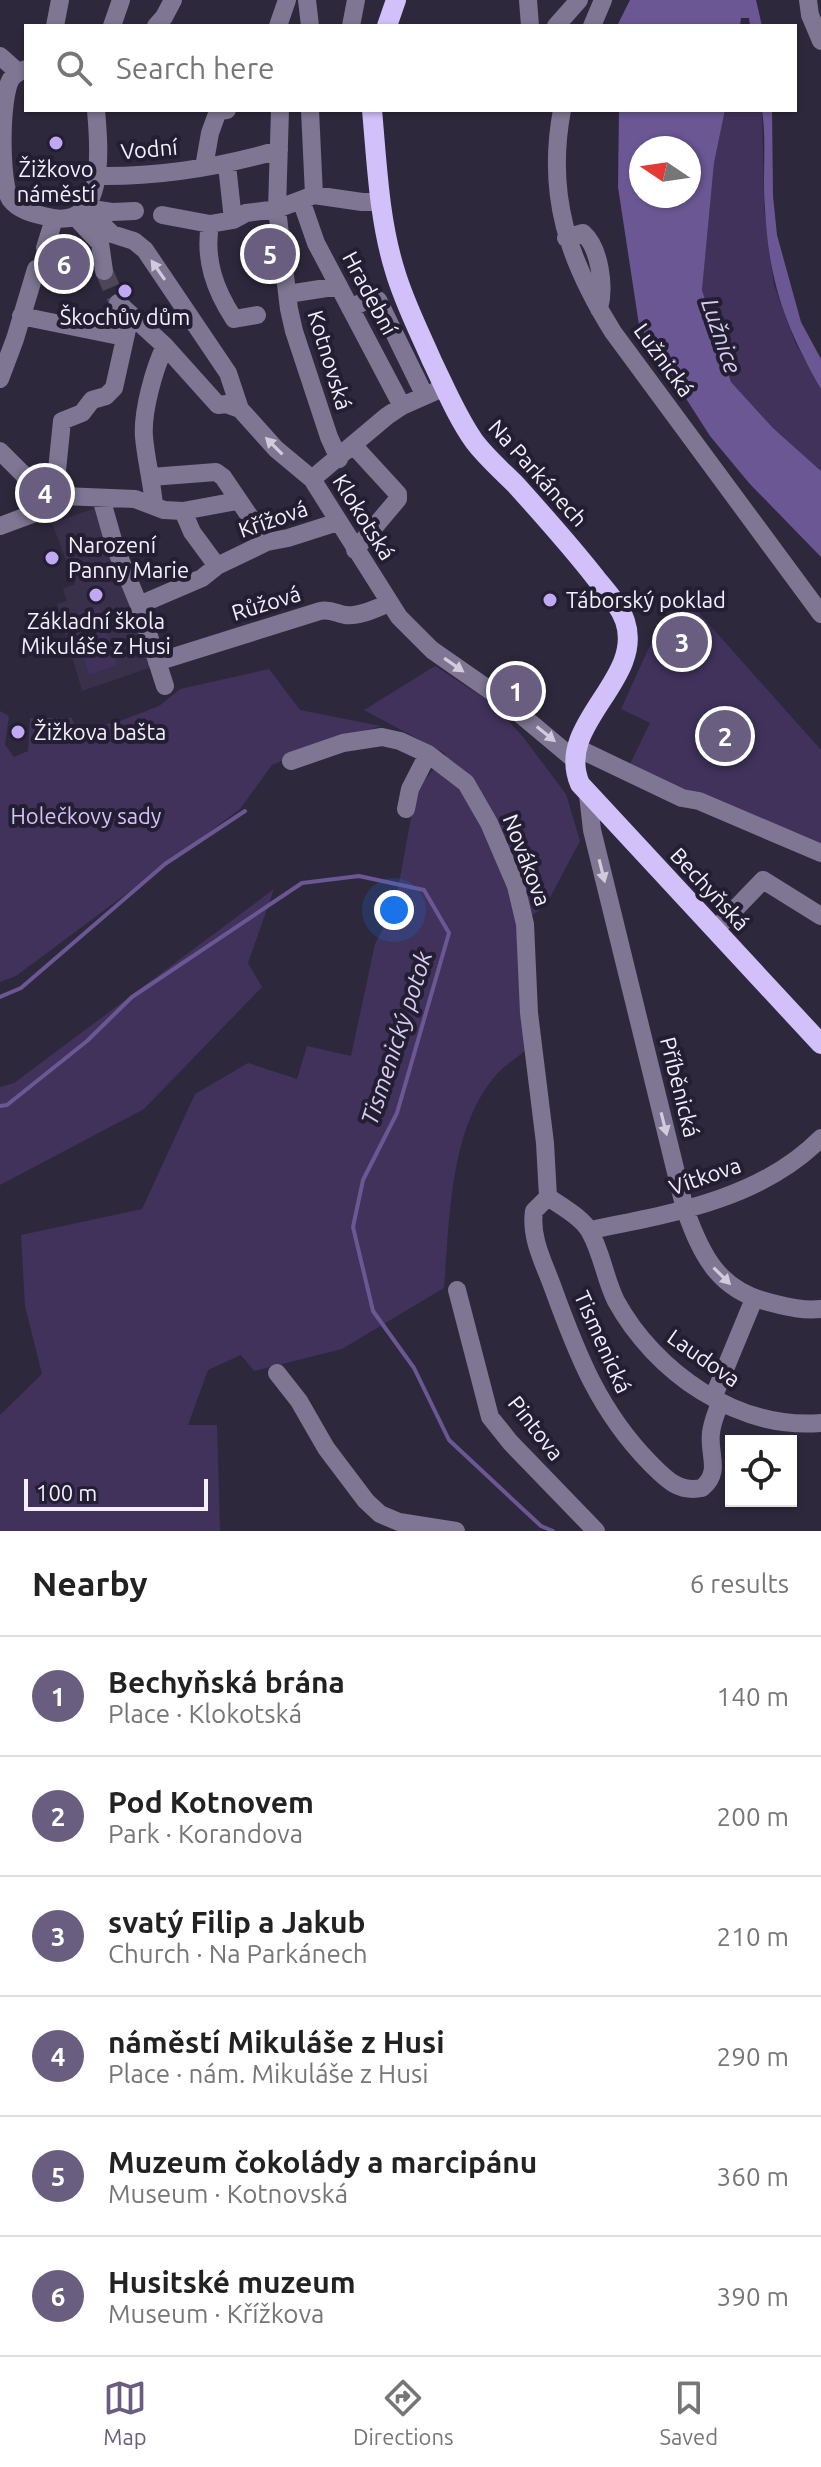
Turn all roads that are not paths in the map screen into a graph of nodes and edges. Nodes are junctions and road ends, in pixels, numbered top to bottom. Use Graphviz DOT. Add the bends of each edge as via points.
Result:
graph roads {
  1 [pos="60,0"];
  2 [pos="121,0"];
  3 [pos="173,0"];
  4 [pos="287,0"];
  5 [pos="307,0"];
  6 [pos="356,0"];
  7 [pos="396,0"];
  8 [pos="528,0"];
  9 [pos="579,0"];
  10 [pos="603,0"];
  11 [pos="808,0"];
  12 [pos="55,24"];
  13 [pos="113,24"];
  14 [pos="158,24"];
  15 [pos="279,24"];
  16 [pos="310,24"];
  17 [pos="351,24"];
  18 [pos="388,24"];
  19 [pos="530,24"];
  20 [pos="558,24"];
  21 [pos="593,24"];
  22 [pos="821,41"];
  23 [pos="0,56"];
  24 [pos="22,71"];
  25 [pos="2,95"];
  26 [pos="96,112"];
  27 [pos="217,112"];
  28 [pos="280,112"];
  29 [pos="310,112"];
  30 [pos="372,112"];
  31 [pos="548,112"];
  32 [pos="562,112"];
  33 [pos="1,137"];
  34 [pos="557,139"];
  35 [pos="279,150"];
  36 [pos="227,165"];
  37 [pos="204,167"];
  38 [pos="98,176"];
  39 [pos="3,197"];
  40 [pos="308,198"];
  41 [pos="381,202"];
  42 [pos="277,209"];
  43 [pos="135,211"];
  44 [pos="79,213"];
  45 [pos="162,215"];
  46 [pos="54,219"];
  47 [pos="233,220"];
  48 [pos="210,224"];
  49 [pos="45,248"];
  50 [pos="36,269"];
  51 [pos="104,271"];
  52 [pos="339,286"];
  53 [pos="289,301"];
  54 [pos="350,308"];
  55 [pos="21,316"];
  56 [pos="124,337"];
  57 [pos="165,346"];
  58 [pos="0,379"];
  59 [pos="445,387"];
  60 [pos="425,396"];
  61 [pos="402,406"];
  62 [pos="240,409"];
  63 [pos="354,446"];
  64 [pos="339,459"];
  65 [pos="4,462"];
  66 [pos="151,477"];
  67 [pos="312,479"];
  68 [pos="56,493"];
  69 [pos="97,498"];
  70 [pos="237,501"];
  71 [pos="154,505"];
  72 [pos="183,511"];
  73 [pos="338,522"];
  74 [pos="0,526"];
  75 [pos="267,542"];
  76 [pos="355,550"];
  77 [pos="217,566"];
  78 [pos="389,603"];
  79 [pos="139,605"];
  80 [pos="819,605"];
  81 [pos="157,662"];
  82 [pos="165,686"];
  83 [pos="498,696"];
  84 [pos="514,709"];
  85 [pos="428,754"];
  86 [pos="577,754"];
  87 [pos="291,761"];
  88 [pos="588,795"];
  89 [pos="406,809"];
  90 [pos="821,853"];
  91 [pos="821,916"];
  92 [pos="715,930"];
  93 [pos="821,1044"];
  94 [pos="821,1138"];
  95 [pos="548,1197"];
  96 [pos="685,1209"];
  97 [pos="590,1230"];
  98 [pos="457,1290"];
  99 [pos="754,1299"];
  100 [pos="821,1309"];
  101 [pos="277,1373"];
  102 [pos="716,1400"];
  103 [pos="821,1423"];
  104 [pos="420,1529"];
  105 [pos="456,1531"];
  106 [pos="596,1531"];
  1 -- 12 [label="street"];
  2 -- 13 [label="street"];
  3 -- 14 [label="street"];
  4 -- 15 [label="street"];
  5 -- 16 [label="street"];
  6 -- 17 [label="street"];
  7 -- 18 [label="main road"];
  8 -- 19 [label="street"];
  9 -- 20 [label="street"];
  10 -- 21 [label="street"];
  11 -- 22 [label="street"];
  23 -- 24 [label="street"];
  24 -- 25 [label="street"];
  25 -- 33 [label="street"];
  26 -- 38 [label="street"];
  27 -- 37 [label="street, Vodní"];
  28 -- 35 [label="street, Kotnovská"];
  29 -- 40 [label="street, Hradební"];
  30 -- 41 [label="main road, Na Parkánech"];
  31 -- 34 [label="street"];
  32 -- 34 [label="street, Lužnická"];
  33 -- 39 [label="street"];
  34 -- 80 [label="street, Lužnická" via="566,238 599,309"];
  35 -- 36 [label="street, Vodní"];
  35 -- 42 [label="street, Kotnovská"];
  36 -- 37 [label="street, Vodní"];
  36 -- 47 [label="street"];
  37 -- 38 [label="street, Vodní"];
  38 -- 44 [label="street"];
  39 -- 46 [label="street"];
  40 -- 41 [label="street"];
  40 -- 42 [label="street"];
  40 -- 52 [label="street, Hradební" via="316,243"];
  41 -- 59 [label="main road, Na Parkánech" via="402,294"];
  42 -- 47 [label="street"];
  42 -- 53 [label="street, Kotnovská"];
  43 -- 44 [label="street"];
  44 -- 46 [label="street"];
  44 -- 51 [label="street" via="100,243"];
  62 -- 44 [label="street, Klokotská, one-way" via="228,373 145,250"];
  45 -- 48 [label="street"];
  46 -- 49 [label="street"];
  47 -- 48 [label="street"];
  48 -- 53 [label="street" via="210,264 234,319 263,314"];
  50 -- 55 [label="street"];
  52 -- 53 [label="street"];
  52 -- 54 [label="street, Hradební"];
  53 -- 64 [label="street, Kotnovská"];
  54 -- 60 [label="street" via="378,300"];
  54 -- 61 [label="street, Hradební"];
  55 -- 56 [label="street"];
  55 -- 58 [label="street"];
  56 -- 57 [label="street" via="124,310"];
  56 -- 68 [label="street" via="114,388 62,421"];
  57 -- 62 [label="street" via="218,405"];
  57 -- 66 [label="street" via="144,419"];
  59 -- 60 [label="street, Kotnovská"];
  59 -- 86 [label="main road, Na Parkánech" via="475,441 579,556 626,625 628,646 622,664"];
  60 -- 61 [label="street, Kotnovská"];
  61 -- 63 [label="street, Kotnovská"];
  67 -- 62 [label="street, Klokotská, one-way"];
  63 -- 64 [label="street, Kotnovská"];
  63 -- 76 [label="street" via="398,494"];
  64 -- 67 [label="street"];
  65 -- 68 [label="street" via="35,486"];
  66 -- 70 [label="street" via="216,472"];
  66 -- 71 [label="street"];
  67 -- 73 [label="street, Klokotská"];
  68 -- 69 [label="street"];
  68 -- 74 [label="street" via="51,507"];
  69 -- 71 [label="street"];
  69 -- 79 [label="street"];
  70 -- 72 [label="street"];
  70 -- 75 [label="street"];
  71 -- 72 [label="street"];
  72 -- 77 [label="street"];
  73 -- 75 [label="street, Křížová"];
  73 -- 76 [label="street, Klokotská"];
  75 -- 77 [label="street, Křížová"];
  76 -- 78 [label="street, Klokotská"];
  77 -- 79 [label="street, Křížová" via="202,578"];
  78 -- 81 [label="street, Růžová" via="346,615 320,611"];
  78 -- 83 [label="street, Klokotská, one-way" via="432,650"];
  79 -- 81 [label="street"];
  81 -- 82 [label="street"];
  84 -- 86 [label="street, one-way"];
  85 -- 87 [label="street, Novákova" via="382,737 343,743"];
  85 -- 89 [label="street"];
  85 -- 95 [label="street, Novákova" via="466,783 516,886 525,924"];
  86 -- 88 [label="main road, Bechyňská" via="577,779"];
  86 -- 90 [label="street"];
  88 -- 92 [label="main road, Bechyňská"];
  88 -- 96 [label="street, Příběnická, one-way" via="591,827"];
  91 -- 92 [label="street" via="763,880"];
  92 -- 93 [label="main road, Bechyňská"];
  94 -- 96 [label="street, Vítkova" via="772,1177"];
  95 -- 97 [label="street"];
  95 -- 102 [label="street, Tismenická" via="535,1209 534,1234 599,1399 631,1444 675,1486 691,1490 708,1482 715,1467 711,1432"];
  96 -- 97 [label="street, Vítkova"];
  96 -- 99 [label="street, Příběnická, one-way" via="714,1269"];
  97 -- 102 [label="street, Laudova" via="615,1298 649,1350"];
  98 -- 106 [label="street, Pintova" via="490,1417"];
  99 -- 100 [label="street, Příběnická"];
  99 -- 102 [label="street"];
  101 -- 104 [label="street" via="366,1501 380,1514"];
  102 -- 103 [label="street, Laudova" via="778,1421"];
  104 -- 105 [label="street"];
}
